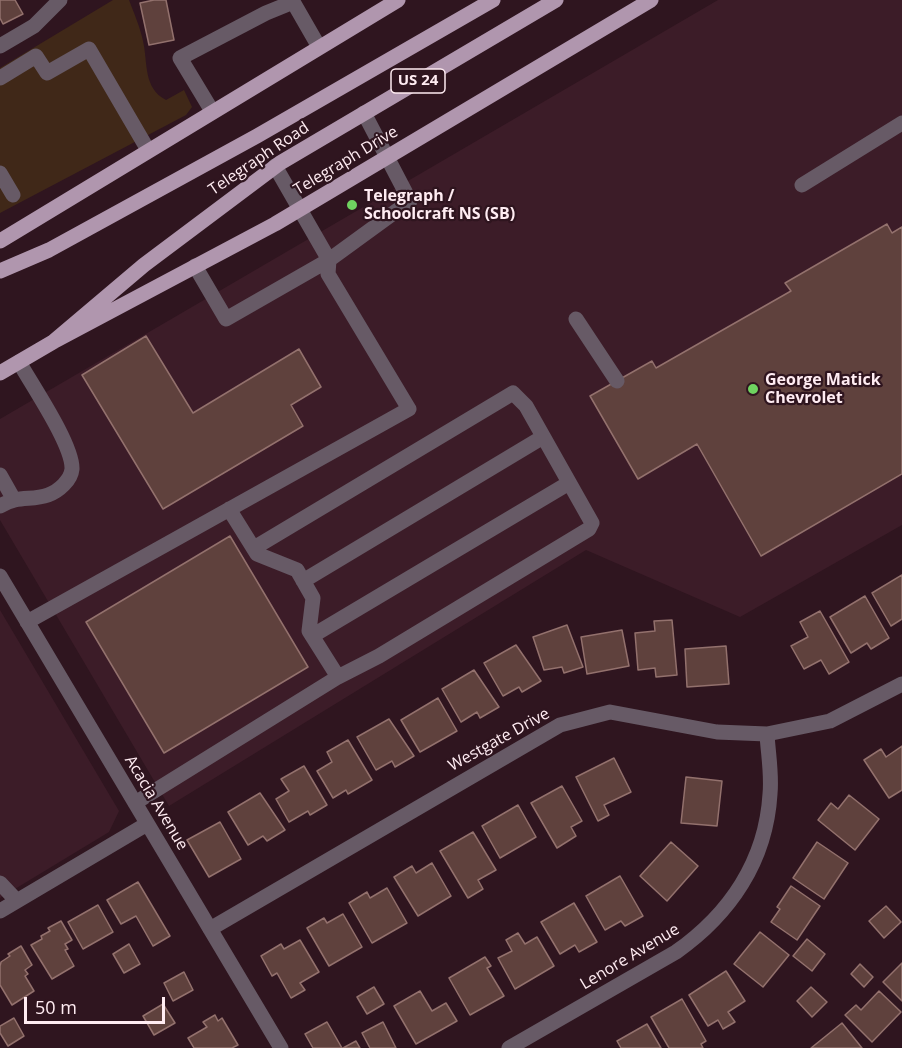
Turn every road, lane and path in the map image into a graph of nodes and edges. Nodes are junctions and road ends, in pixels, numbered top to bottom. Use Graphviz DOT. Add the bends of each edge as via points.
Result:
graph roads {
  1 [pos="60,0"];
  2 [pos="398,0"];
  3 [pos="493,0"];
  4 [pos="556,0"];
  5 [pos="651,0"];
  6 [pos="292,1"];
  7 [pos="0,46"];
  8 [pos="319,47"];
  9 [pos="0,78"];
  10 [pos="212,111"];
  11 [pos="364,113"];
  12 [pos="902,123"];
  13 [pos="148,150"];
  14 [pos="389,157"];
  15 [pos="275,166"];
  16 [pos="0,173"];
  17 [pos="802,185"];
  18 [pos="13,195"];
  19 [pos="299,210"];
  20 [pos="1,238"];
  21 [pos="329,260"];
  22 [pos="195,266"];
  23 [pos="0,271"];
  24 [pos="576,319"];
  25 [pos="53,342"];
  26 [pos="19,362"];
  27 [pos="0,374"];
  28 [pos="617,381"];
  29 [pos="543,437"];
  30 [pos="0,475"];
  31 [pos="569,483"];
  32 [pos="7,502"];
  33 [pos="229,509"];
  34 [pos="254,548"];
  35 [pos="0,576"];
  36 [pos="303,581"];
  37 [pos="27,622"];
  38 [pos="312,636"];
  39 [pos="338,677"];
  40 [pos="902,684"];
  41 [pos="767,734"];
  42 [pos="135,802"];
  43 [pos="147,824"];
  44 [pos="0,883"];
  45 [pos="17,901"];
  46 [pos="0,911"];
  47 [pos="210,929"];
  48 [pos="281,1048"];
  49 [pos="509,1048"];
  1 -- 7 [label="street" via="34,26"];
  2 -- 8 [label="main road"];
  3 -- 23 [label="main road, Telegraph Road / US 24" via="247,142 49,250"];
  4 -- 11 [label="main road, Telegraph Road / US 24"];
  5 -- 14 [label="main road, Telegraph Drive"];
  6 -- 8 [label="street"];
  6 -- 10 [label="street" via="180,58"];
  8 -- 10 [label="main road"];
  9 -- 13 [label="street" via="36,56 47,73 89,49"];
  10 -- 13 [label="main road"];
  11 -- 14 [label="street"];
  11 -- 15 [label="main road, Telegraph Road / US 24"];
  12 -- 17 [label="street"];
  13 -- 20 [label="main road"];
  14 -- 19 [label="main road, Telegraph Drive"];
  14 -- 21 [label="street" via="410,201"];
  15 -- 19 [label="street"];
  15 -- 25 [label="main road, Telegraph Road / US 24" via="144,265"];
  16 -- 18 [label="street"];
  19 -- 21 [label="street"];
  19 -- 22 [label="main road, Telegraph Drive"];
  21 -- 22 [label="street" via="226,319"];
  21 -- 33 [label="street" via="328,273 409,409"];
  22 -- 25 [label="main road, Telegraph Drive"];
  24 -- 28 [label="street"];
  25 -- 26 [label="main road, Telegraph Road / US 24"];
  26 -- 27 [label="main road, Telegraph Road / US 24"];
  26 -- 32 [label="street" via="60,434 72,470 65,484 48,495"];
  29 -- 31 [label="street"];
  29 -- 34 [label="street" via="526,406 513,393"];
  29 -- 36 [label="street"];
  30 -- 32 [label="street"];
  31 -- 38 [label="street"];
  31 -- 39 [label="street" via="592,523 589,529"];
  33 -- 34 [label="street"];
  33 -- 37 [label="street"];
  34 -- 36 [label="street" via="257,554 297,570"];
  35 -- 37 [label="street, Acacia Avenue"];
  36 -- 38 [label="street" via="313,598 309,631"];
  37 -- 42 [label="street, Acacia Avenue"];
  38 -- 39 [label="street"];
  39 -- 42 [label="street"];
  40 -- 41 [label="street, Westgate Drive" via="830,721"];
  41 -- 47 [label="street, Westgate Drive" via="717,732 610,712 560,726"];
  41 -- 49 [label="street, Lenore Avenue" via="771,791 762,842 740,890 724,911 676,952"];
  42 -- 43 [label="street, Acacia Avenue"];
  43 -- 45 [label="street"];
  43 -- 47 [label="street, Acacia Avenue"];
  44 -- 45 [label="street"];
  45 -- 46 [label="street"];
  47 -- 48 [label="street, Acacia Avenue"];
}
